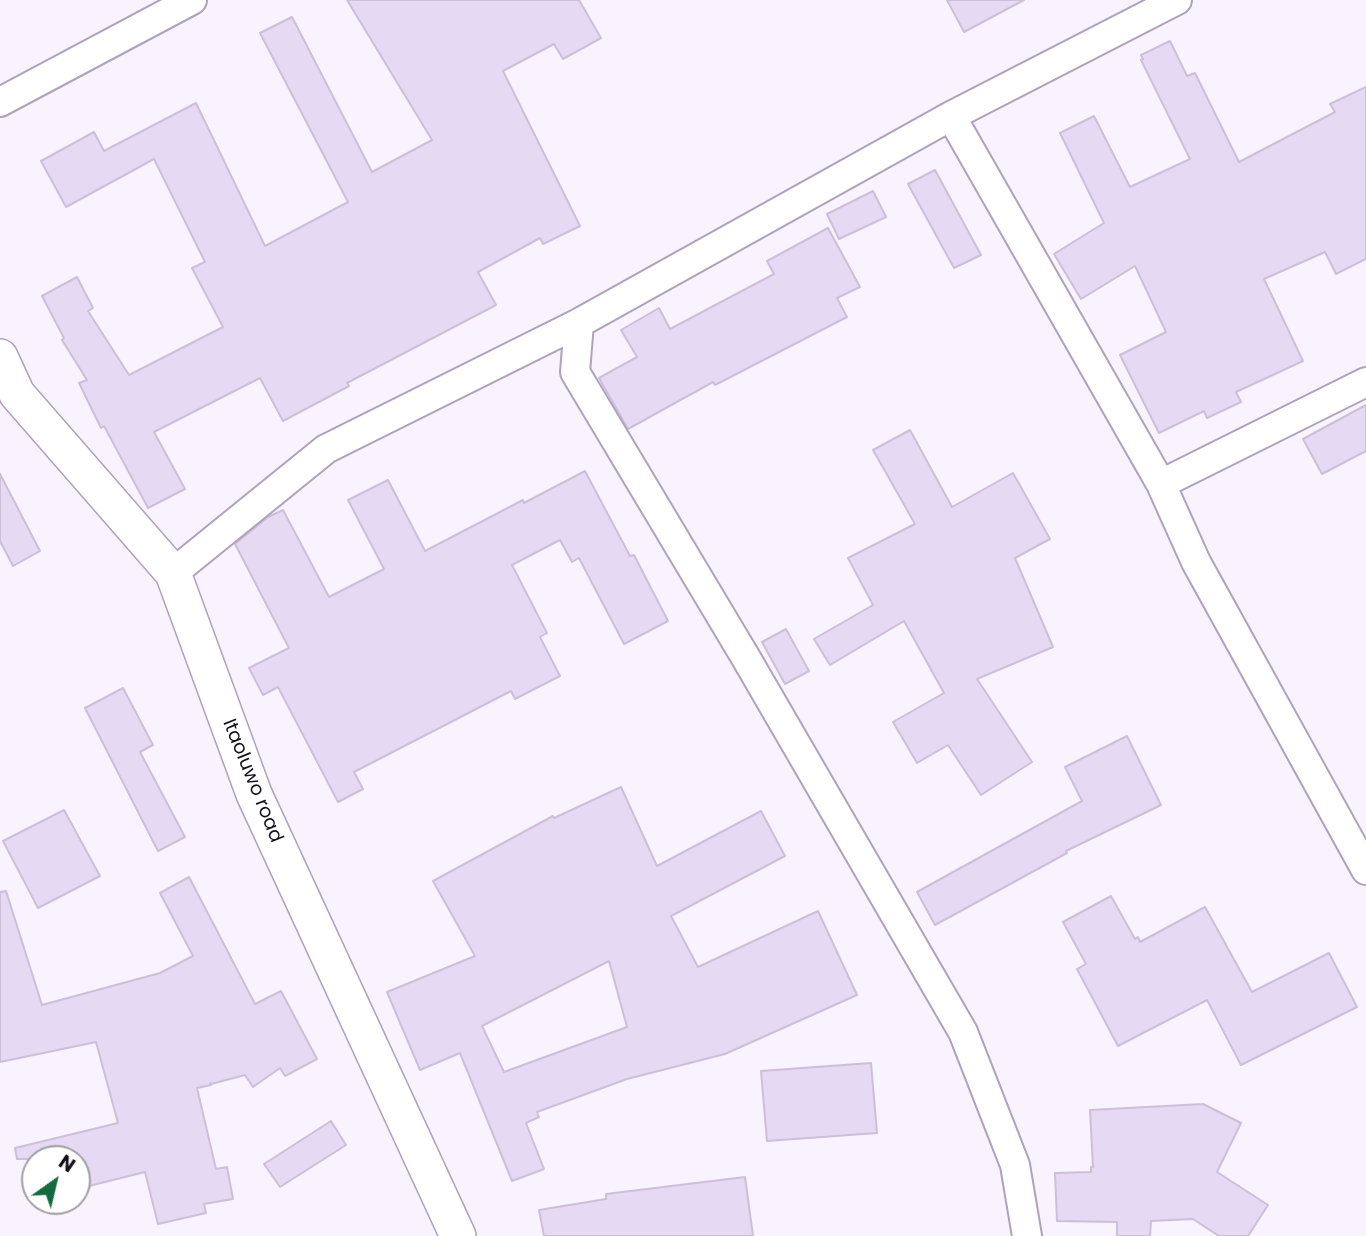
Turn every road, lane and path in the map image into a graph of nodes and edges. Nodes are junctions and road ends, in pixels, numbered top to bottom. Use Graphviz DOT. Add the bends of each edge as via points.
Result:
graph roads {
  1 [pos="192,0"];
  2 [pos="1177,0"];
  3 [pos="0,102"];
  4 [pos="951,116"];
  5 [pos="579,323"];
  6 [pos="0,357"];
  7 [pos="1366,382"];
  8 [pos="1161,484"];
  9 [pos="173,573"];
  10 [pos="1366,870"];
  11 [pos="458,1236"];
  12 [pos="1027,1236"];
  1 -- 3 [label="street"];
  2 -- 4 [label="street"];
  4 -- 5 [label="street"];
  4 -- 8 [label="street"];
  5 -- 9 [label="street" via="326,449"];
  5 -- 12 [label="street" via="575,372 963,1032 1015,1165"];
  6 -- 9 [label="street, Itaoluwo road" via="17,394"];
  7 -- 8 [label="street"];
  8 -- 10 [label="street" via="1195,562"];
  9 -- 11 [label="street, Itaoluwo road" via="254,794"];
}
